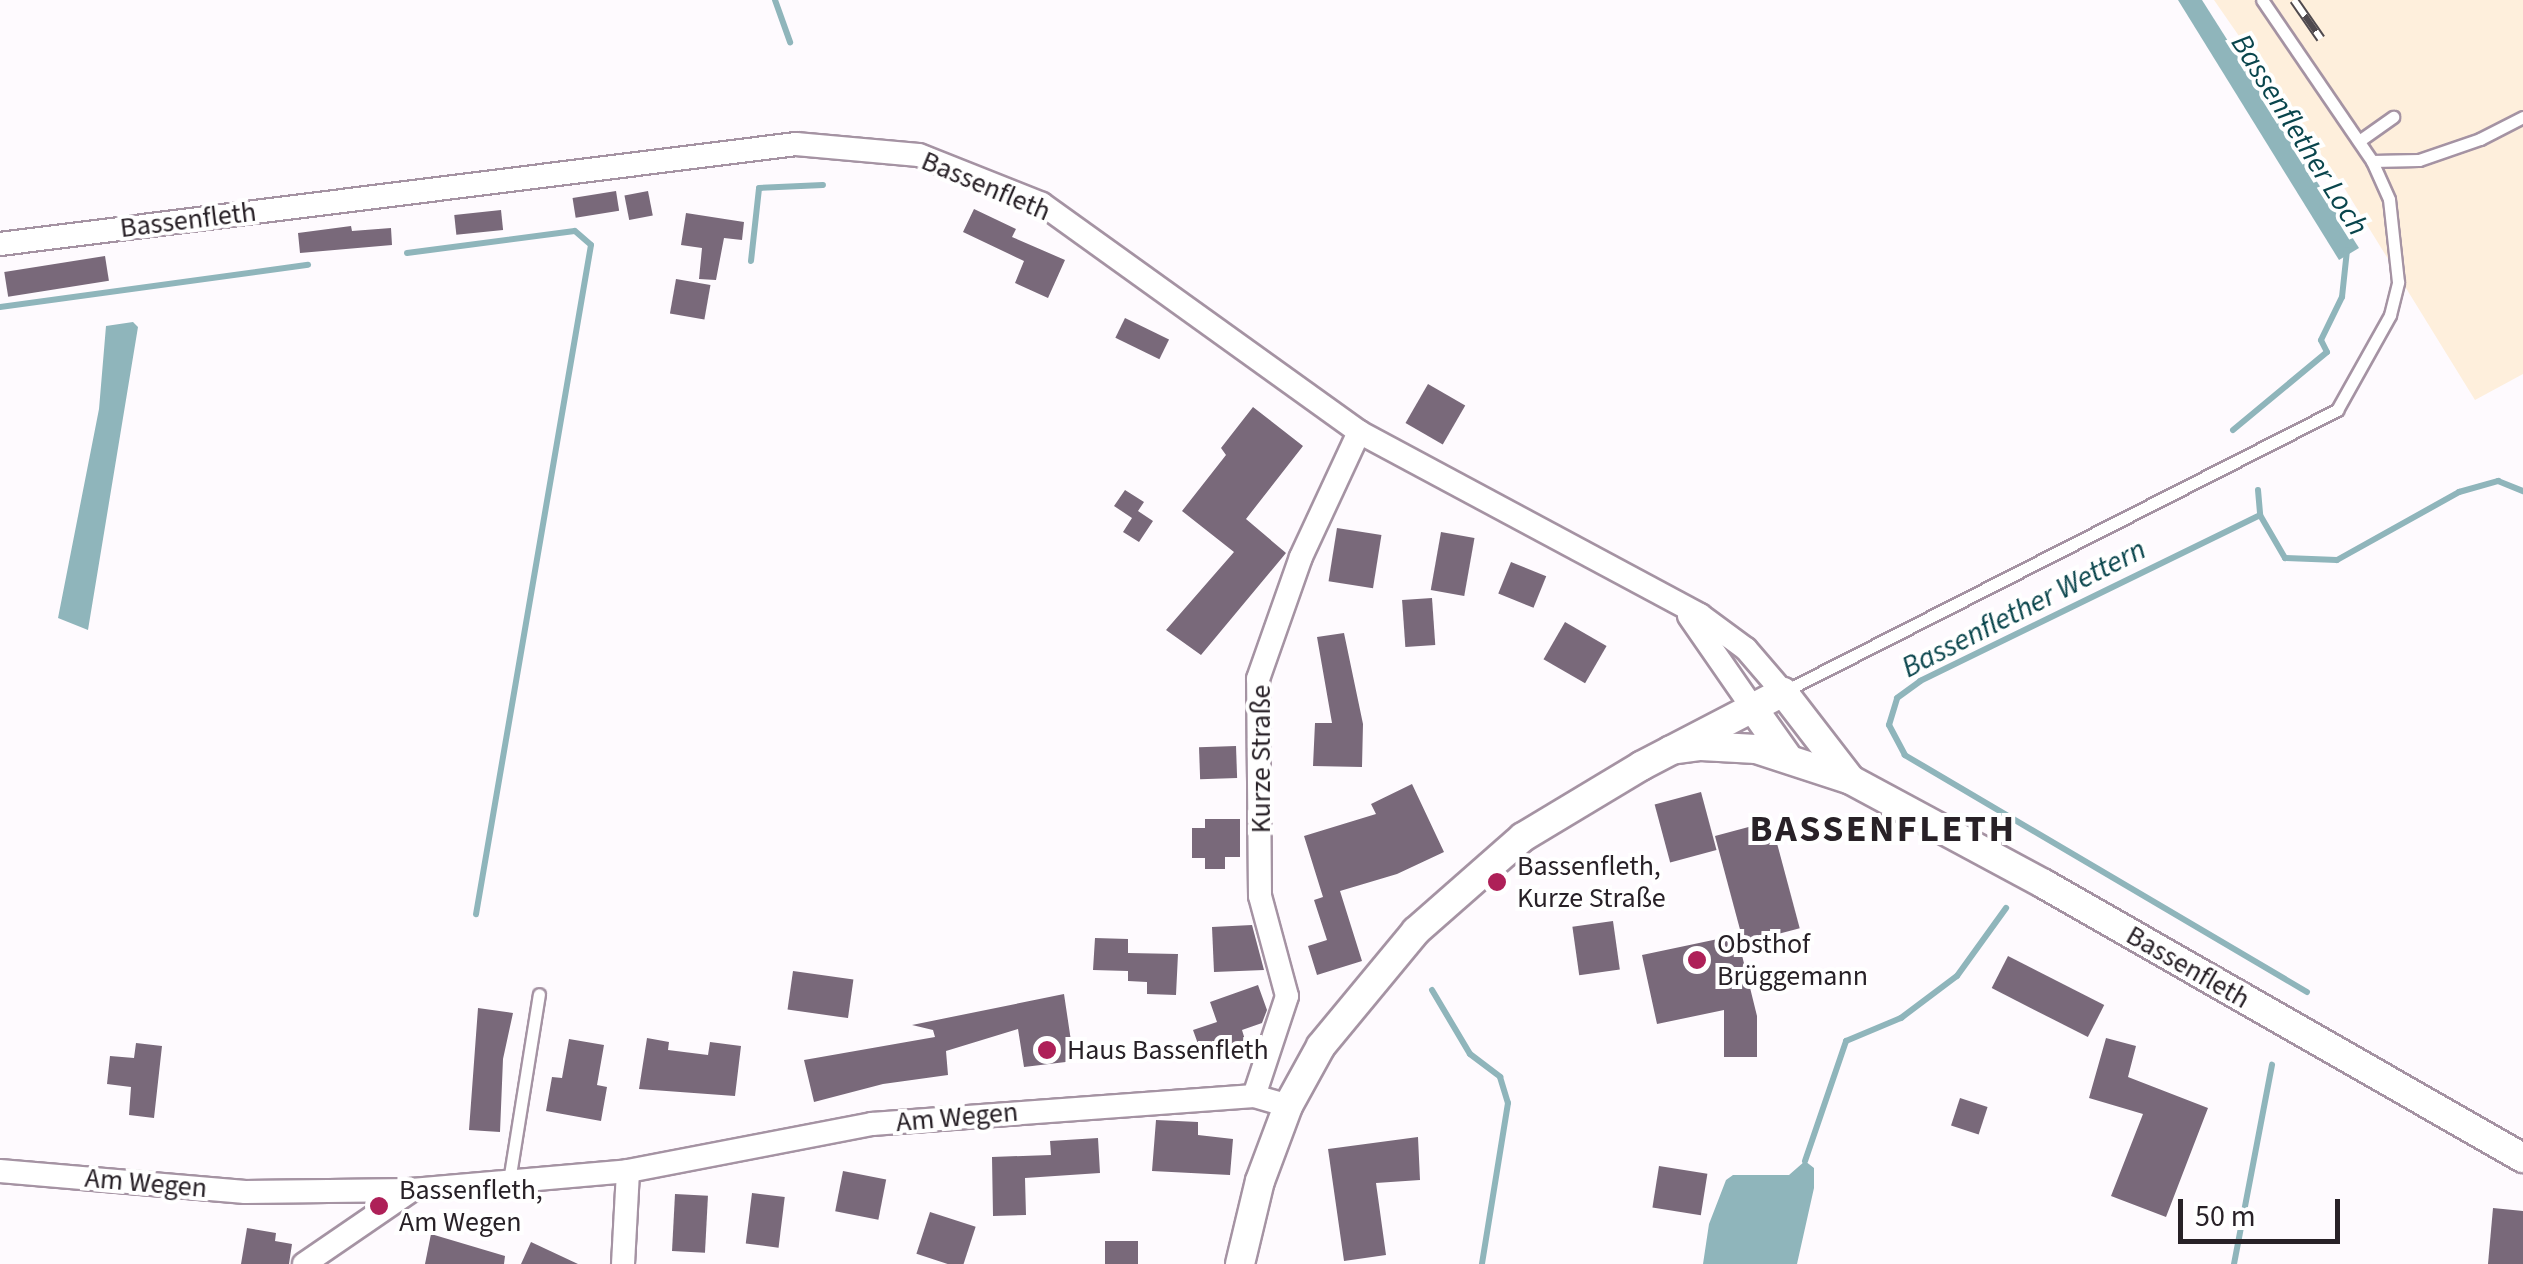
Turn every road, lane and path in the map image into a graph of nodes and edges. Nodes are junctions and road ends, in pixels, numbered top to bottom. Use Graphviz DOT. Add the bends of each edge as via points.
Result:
graph roads {
  1 [pos="2262,0"];
  2 [pos="2523,117"];
  3 [pos="2394,118"];
  4 [pos="2358,142"];
  5 [pos="2372,161"];
  6 [pos="0,244"];
  7 [pos="1359,432"];
  8 [pos="1684,609"];
  9 [pos="1783,692"];
  10 [pos="1752,708"];
  11 [pos="1671,750"];
  12 [pos="1786,756"];
  13 [pos="1851,780"];
  14 [pos="539,994"];
  15 [pos="1254,1096"];
  16 [pos="1288,1106"];
  17 [pos="2523,1158"];
  18 [pos="0,1171"];
  19 [pos="628,1171"];
  20 [pos="509,1181"];
  21 [pos="412,1190"];
  22 [pos="304,1264"];
  23 [pos="623,1264"];
  24 [pos="1240,1264"];
  1 -- 4 [label="lane"];
  2 -- 5 [label="lane" via="2420,160"];
  3 -- 4 [label="lane"];
  4 -- 5 [label="lane"];
  5 -- 9 [label="lane" via="2389,199 2398,282 2378,340 2336,410"];
  6 -- 7 [label="street, Bassenfleth" via="796,144 919,155 1042,204"];
  7 -- 8 [label="street, Bassenfleth"];
  7 -- 15 [label="street, Kurze Straße" via="1301,557 1258,679 1260,896 1287,996"];
  8 -- 9 [label="street, Bassenfleth" via="1733,638"];
  8 -- 10 [label="street, Bassenfleth"];
  9 -- 10 [label="street"];
  9 -- 13 [label="street, Bassenfleth"];
  10 -- 11 [label="street"];
  10 -- 12 [label="street"];
  11 -- 12 [label="street, Bassenfleth" via="1731,746"];
  11 -- 16 [label="street" via="1522,837 1470,880 1363,991 1321,1046"];
  12 -- 13 [label="street, Bassenfleth"];
  13 -- 17 [label="street, Bassenfleth"];
  14 -- 20 [label="lane"];
  15 -- 16 [label="street, Am Wegen"];
  15 -- 19 [label="street, Am Wegen" via="872,1124"];
  16 -- 24 [label="street"];
  18 -- 21 [label="street, Am Wegen" via="245,1192"];
  19 -- 20 [label="street, Am Wegen"];
  19 -- 23 [label="street"];
  20 -- 21 [label="street, Am Wegen"];
  21 -- 22 [label="street, Am Wegen"];
}
